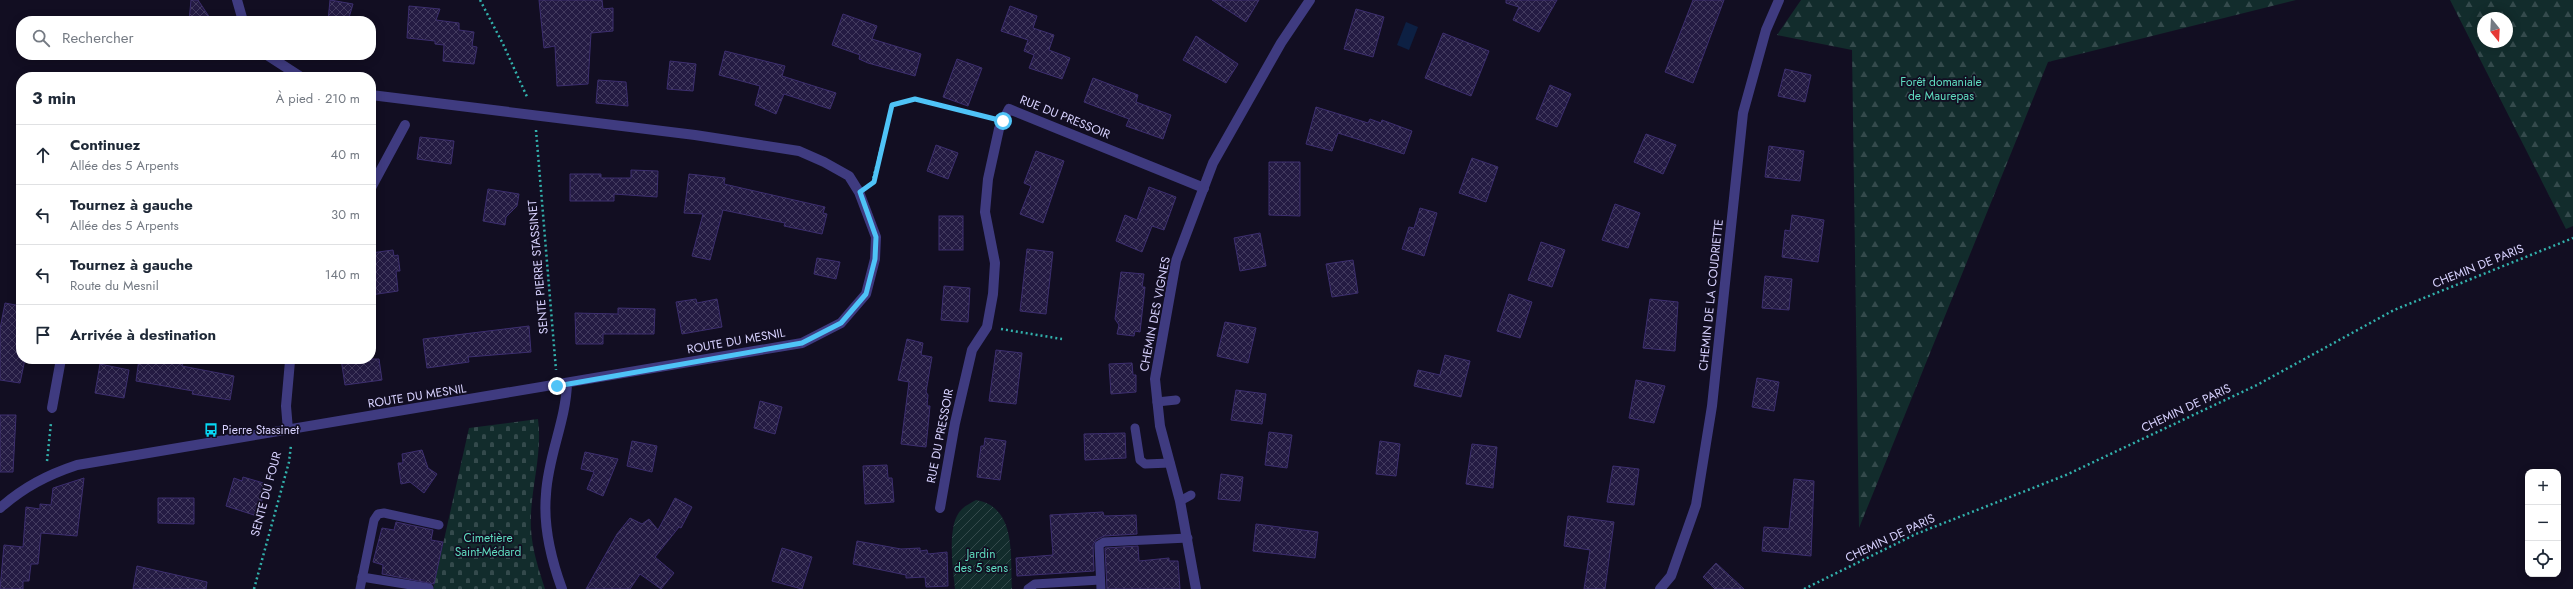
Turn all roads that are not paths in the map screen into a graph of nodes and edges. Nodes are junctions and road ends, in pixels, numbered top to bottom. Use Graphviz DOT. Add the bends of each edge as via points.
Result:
graph roads {
  1 [pos="237,0"];
  2 [pos="1310,0"];
  3 [pos="1779,0"];
  4 [pos="241,16"];
  5 [pos="275,60"];
  6 [pos="293,72"];
  7 [pos="376,96"];
  8 [pos="405,125"];
  9 [pos="376,179"];
  10 [pos="1204,188"];
  11 [pos="60,364"];
  12 [pos="289,364"];
  13 [pos="562,384"];
  14 [pos="1176,400"];
  15 [pos="1157,402"];
  16 [pos="52,408"];
  17 [pos="1135,428"];
  18 [pos="288,430"];
  19 [pos="1170,463"];
  20 [pos="1191,495"];
  21 [pos="1180,501"];
  22 [pos="0,508"];
  23 [pos="940,508"];
  24 [pos="439,525"];
  25 [pos="1188,538"];
  26 [pos="362,577"];
  27 [pos="1101,584"];
  28 [pos="1063,586"];
  29 [pos="429,588"];
  30 [pos="360,589"];
  31 [pos="562,589"];
  32 [pos="1028,589"];
  33 [pos="1196,589"];
  34 [pos="1660,589"];
  1 -- 4 [label="street"];
  2 -- 10 [label="street, CHEMIN DES VIGNES" via="1281,43 1213,163"];
  3 -- 34 [label="street, CHEMIN DE LA COUDRIETTE" via="1766,30 1743,113 1712,406 1696,505 1671,576"];
  5 -- 6 [label="street"];
  7 -- 13 [label="street, ROUTE DU MESNIL" via="799,151 849,176 860,192 876,237 875,259 866,294 841,323 802,343"];
  8 -- 9 [label="street"];
  10 -- 15 [label="street, CHEMIN DES VIGNES" via="1176,261 1155,379"];
  10 -- 23 [label="street, RUE DU PRESSOIR" via="1009,109 999,129 988,180 985,212 995,263 993,294 987,327 972,350 954,422"];
  11 -- 16 [label="street"];
  12 -- 18 [label="street" via="286,406"];
  13 -- 18 [label="street, ROUTE DU MESNIL"];
  13 -- 31 [label="street" via="566,404 558,430 546,494 548,542"];
  14 -- 15 [label="lane"];
  15 -- 19 [label="street, CHEMIN DES VIGNES" via="1160,426"];
  17 -- 19 [label="lane" via="1140,460 1145,464"];
  18 -- 22 [label="street, ROUTE DU MESNIL" via="77,465 45,476 18,492"];
  19 -- 21 [label="street, CHEMIN DES VIGNES"];
  20 -- 21 [label="lane"];
  21 -- 25 [label="street, CHEMIN DES VIGNES"];
  24 -- 26 [label="lane" via="384,513 378,514 374,520"];
  25 -- 27 [label="lane" via="1104,542 1099,545"];
  25 -- 33 [label="street, CHEMIN DES VIGNES"];
  26 -- 29 [label="lane"];
  26 -- 30 [label="lane"];
  27 -- 28 [label="lane"];
  28 -- 32 [label="lane" via="1035,584"];
}
